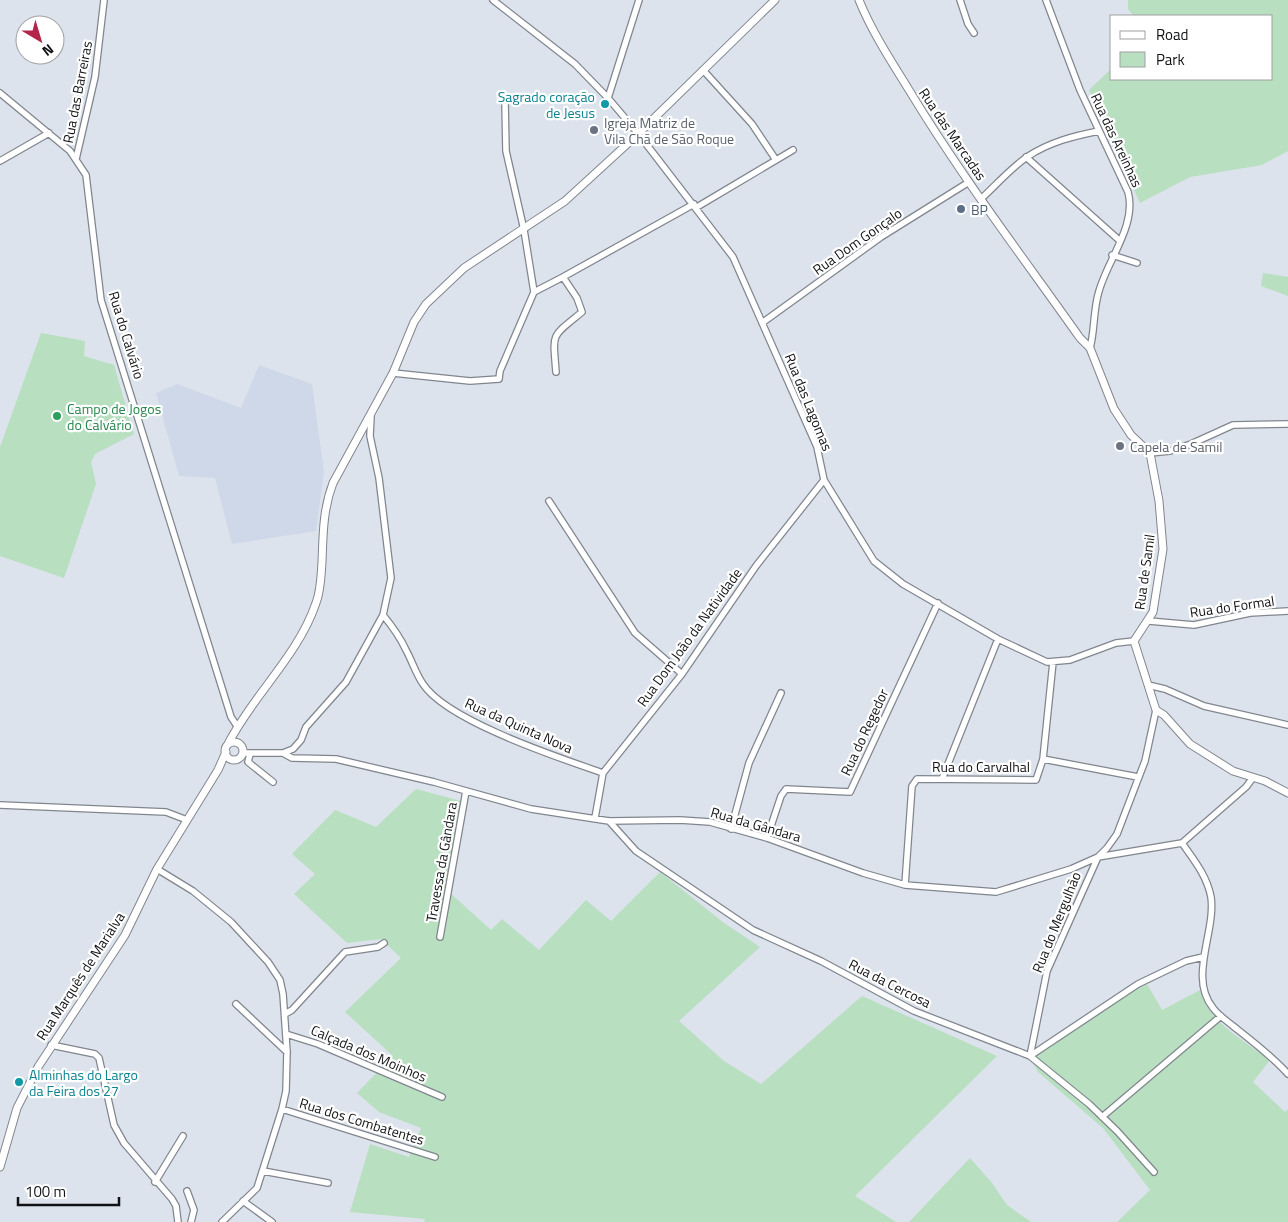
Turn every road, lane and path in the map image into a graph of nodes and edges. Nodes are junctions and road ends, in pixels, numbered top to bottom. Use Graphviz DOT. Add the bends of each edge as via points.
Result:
graph roads {
  1 [pos="104,0"];
  2 [pos="493,0"];
  3 [pos="640,0"];
  4 [pos="775,0"];
  5 [pos="859,0"];
  6 [pos="960,0"];
  7 [pos="1046,0"];
  8 [pos="765,4"];
  9 [pos="974,32"];
  10 [pos="703,70"];
  11 [pos="0,93"];
  12 [pos="608,98"];
  13 [pos="505,101"];
  14 [pos="1099,131"];
  15 [pos="50,133"];
  16 [pos="638,134"];
  17 [pos="793,150"];
  18 [pos="1026,157"];
  19 [pos="76,159"];
  20 [pos="776,160"];
  21 [pos="0,162"];
  22 [pos="968,182"];
  23 [pos="981,199"];
  24 [pos="695,206"];
  25 [pos="524,230"];
  26 [pos="1119,240"];
  27 [pos="1112,255"];
  28 [pos="1136,263"];
  29 [pos="564,277"];
  30 [pos="534,292"];
  31 [pos="762,323"];
  32 [pos="1090,348"];
  33 [pos="556,372"];
  34 [pos="393,373"];
  35 [pos="371,416"];
  36 [pos="1288,424"];
  37 [pos="1150,453"];
  38 [pos="824,480"];
  39 [pos="549,501"];
  40 [pos="938,603"];
  41 [pos="1288,611"];
  42 [pos="383,615"];
  43 [pos="1149,622"];
  44 [pos="998,639"];
  45 [pos="1134,641"];
  46 [pos="1053,662"];
  47 [pos="682,674"];
  48 [pos="1148,685"];
  49 [pos="780,693"];
  50 [pos="1156,710"];
  51 [pos="237,726"];
  52 [pos="1288,726"];
  53 [pos="240,744"];
  54 [pos="227,748"];
  55 [pos="283,753"];
  56 [pos="246,754"];
  57 [pos="232,759"];
  58 [pos="1043,759"];
  59 [pos="218,770"];
  60 [pos="603,773"];
  61 [pos="1138,777"];
  62 [pos="1252,778"];
  63 [pos="942,779"];
  64 [pos="273,782"];
  65 [pos="466,791"];
  66 [pos="1288,793"];
  67 [pos="0,805"];
  68 [pos="595,818"];
  69 [pos="187,820"];
  70 [pos="609,821"];
  71 [pos="731,829"];
  72 [pos="767,838"];
  73 [pos="1182,843"];
  74 [pos="1098,857"];
  75 [pos="157,869"];
  76 [pos="905,885"];
  77 [pos="440,937"];
  78 [pos="384,943"];
  79 [pos="1203,957"];
  80 [pos="236,1004"];
  81 [pos="284,1014"];
  82 [pos="1221,1016"];
  83 [pos="286,1034"];
  84 [pos="50,1045"];
  85 [pos="287,1052"];
  86 [pos="1030,1056"];
  87 [pos="1288,1074"];
  88 [pos="442,1097"];
  89 [pos="282,1109"];
  90 [pos="1102,1117"];
  91 [pos="183,1136"];
  92 [pos="435,1157"];
  93 [pos="0,1167"];
  94 [pos="263,1171"];
  95 [pos="1154,1172"];
  96 [pos="155,1182"];
  97 [pos="328,1183"];
  98 [pos="187,1191"];
  99 [pos="244,1202"];
  100 [pos="178,1222"];
  101 [pos="191,1222"];
  102 [pos="222,1222"];
  103 [pos="272,1222"];
  1 -- 19 [label="street, Rua das Barreiras" via="95,77"];
  2 -- 12 [label="street, Rua das Lagomas" via="575,64"];
  3 -- 12 [label="street"];
  4 -- 8 [label="street"];
  5 -- 22 [label="street, Rua das Marcadas" via="879,41"];
  6 -- 9 [label="street"];
  7 -- 14 [label="street, Rua das Areinhas"];
  8 -- 10 [label="street"];
  10 -- 16 [label="street"];
  10 -- 20 [label="street" via="752,124"];
  11 -- 15 [label="street, Rua do Calvário"];
  12 -- 16 [label="street, Rua das Lagomas"];
  13 -- 25 [label="street" via="506,151"];
  14 -- 18 [label="street" via="1075,136"];
  14 -- 26 [label="street, Rua das Areinhas" via="1131,203 1129,222"];
  15 -- 19 [label="street, Rua do Calvário"];
  15 -- 21 [label="street"];
  16 -- 24 [label="street, Rua das Lagomas"];
  16 -- 25 [label="street" via="565,201"];
  17 -- 20 [label="street"];
  18 -- 23 [label="street"];
  18 -- 26 [label="street"];
  19 -- 51 [label="street, Rua do Calvário" via="86,176 101,300 231,717"];
  20 -- 24 [label="street"];
  22 -- 23 [label="street, Rua das Marcadas"];
  22 -- 31 [label="street, Rua Dom Gonçalo" via="881,237"];
  23 -- 32 [label="street, Rua das Marcadas"];
  24 -- 29 [label="street"];
  24 -- 31 [label="street, Rua das Lagomas" via="733,257"];
  25 -- 30 [label="street"];
  25 -- 34 [label="street" via="464,268 426,304 414,322"];
  26 -- 27 [label="street, Rua das Areinhas"];
  27 -- 28 [label="street"];
  27 -- 32 [label="street, Rua das Areinhas" via="1099,291"];
  29 -- 30 [label="street"];
  29 -- 33 [label="street" via="582,312 554,338"];
  30 -- 34 [label="street" via="499,379 470,381"];
  31 -- 38 [label="street, Rua das Lagomas" via="817,447"];
  32 -- 37 [label="street" via="1114,409 1131,435"];
  34 -- 35 [label="street"];
  35 -- 42 [label="street" via="370,436 379,478 391,578"];
  35 -- 51 [label="street" via="328,496 320,587 313,613"];
  36 -- 37 [label="street" via="1233,424 1191,444"];
  37 -- 43 [label="street, Rua de Samil" via="1163,532 1154,612"];
  38 -- 40 [label="street, Rua das Lagomas" via="874,561 904,584"];
  38 -- 47 [label="street, Rua Dom João da Natividade" via="756,566"];
  39 -- 47 [label="street" via="635,632"];
  40 -- 44 [label="street, Rua das Lagomas"];
  40 -- 72 [label="street, Rua do Regedor" via="850,792 786,789"];
  41 -- 43 [label="street, Rua do Formal" via="1250,613 1194,626"];
  42 -- 55 [label="street" via="346,682 306,727 301,740 293,749"];
  42 -- 60 [label="street, Rua da Quinta Nova" via="432,695 480,724"];
  43 -- 45 [label="street, Rua de Samil"];
  44 -- 46 [label="street, Rua das Lagomas" via="1041,660"];
  44 -- 63 [label="street"];
  45 -- 46 [label="street, Rua das Lagomas" via="1116,643 1070,660"];
  45 -- 48 [label="street"];
  46 -- 58 [label="street, Rua do Carvalhal"];
  47 -- 60 [label="street, Rua Dom João da Natividade"];
  48 -- 50 [label="street"];
  48 -- 52 [label="street" via="1204,706"];
  49 -- 71 [label="street" via="748,763"];
  50 -- 61 [label="street, Rua da Gândara" via="1148,753"];
  50 -- 62 [label="street" via="1204,755"];
  51 -- 53 [label="street"];
  51 -- 54 [label="street"];
  53 -- 54 [label="street" via="235,742"];
  53 -- 56 [label="street"];
  54 -- 57 [label="street"];
  54 -- 59 [label="street"];
  55 -- 56 [label="street, Rua da Gândara"];
  55 -- 65 [label="street, Rua da Gândara" via="292,758 336,759"];
  56 -- 57 [label="street"];
  56 -- 64 [label="street" via="248,762"];
  57 -- 59 [label="street"];
  58 -- 61 [label="street"];
  58 -- 63 [label="street, Rua do Carvalhal" via="1036,780"];
  59 -- 69 [label="street"];
  60 -- 68 [label="street, Rua Dom João da Natividade"];
  61 -- 74 [label="street, Rua da Gândara" via="1117,834"];
  62 -- 66 [label="street"];
  62 -- 73 [label="street" via="1246,788"];
  63 -- 76 [label="street, Rua do Carvalhal" via="917,779 912,786"];
  65 -- 68 [label="street, Rua da Gândara" via="530,809"];
  65 -- 77 [label="street, Travessa da Gândara"];
  67 -- 69 [label="street" via="166,812"];
  68 -- 70 [label="street, Rua da Gândara"];
  69 -- 75 [label="street, Rua Marquês de Marialva"];
  70 -- 71 [label="street, Rua da Gândara" via="680,820 710,822"];
  70 -- 86 [label="street, Rua da Cercosa" via="636,851 754,930 821,961 914,1011"];
  71 -- 72 [label="street, Rua da Gândara"];
  72 -- 76 [label="street, Rua da Gândara" via="862,873"];
  73 -- 74 [label="street"];
  73 -- 79 [label="street" via="1205,876 1210,896 1209,938"];
  74 -- 76 [label="street, Rua da Gândara" via="1046,878 996,892"];
  74 -- 86 [label="street, Rua do Mergulhão" via="1047,971"];
  75 -- 81 [label="street" via="193,891 231,922 268,962 280,980"];
  75 -- 84 [label="street, Rua Marquês de Marialva" via="125,935"];
  78 -- 81 [label="street" via="378,947 345,952 292,1010"];
  79 -- 82 [label="street" via="1202,972 1207,996"];
  79 -- 86 [label="street" via="1186,961 1138,984"];
  80 -- 85 [label="street"];
  81 -- 83 [label="street"];
  82 -- 87 [label="street"];
  82 -- 90 [label="street"];
  83 -- 85 [label="street"];
  83 -- 88 [label="street, Calçada dos Moinhos" via="318,1044"];
  84 -- 93 [label="street, Rua Marquês de Marialva" via="17,1108"];
  84 -- 96 [label="street" via="95,1054 99,1058 114,1125"];
  85 -- 89 [label="street"];
  86 -- 90 [label="street, Rua da Cercosa"];
  89 -- 92 [label="street, Rua dos Combatentes"];
  89 -- 94 [label="street"];
  90 -- 95 [label="street, Rua da Cercosa"];
  91 -- 96 [label="street"];
  94 -- 97 [label="street"];
  94 -- 99 [label="street" via="257,1188"];
  96 -- 100 [label="street" via="172,1199"];
  98 -- 101 [label="street" via="194,1210"];
  99 -- 102 [label="street"];
  99 -- 103 [label="street"];
}
